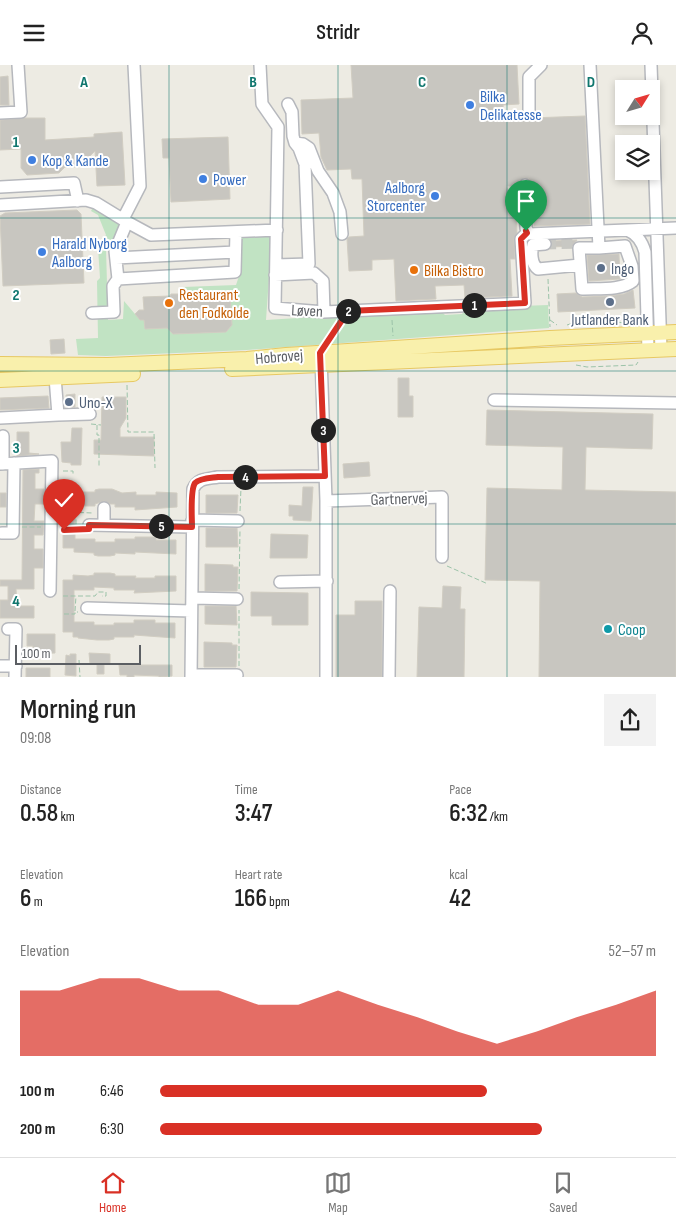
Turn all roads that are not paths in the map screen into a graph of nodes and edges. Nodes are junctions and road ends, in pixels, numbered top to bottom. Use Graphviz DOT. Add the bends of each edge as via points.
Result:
graph roads {
  1 [pos="18,65"];
  2 [pos="134,65"];
  3 [pos="260,65"];
  4 [pos="541,65"];
  5 [pos="590,65"];
  6 [pos="651,65"];
  7 [pos="288,104"];
  8 [pos="530,110"];
  9 [pos="0,113"];
  10 [pos="278,143"];
  11 [pos="295,143"];
  12 [pos="525,185"];
  13 [pos="0,187"];
  14 [pos="78,201"];
  15 [pos="0,205"];
  16 [pos="125,221"];
  17 [pos="676,228"];
  18 [pos="657,229"];
  19 [pos="277,230"];
  20 [pos="627,230"];
  21 [pos="236,232"];
  22 [pos="527,233"];
  23 [pos="342,234"];
  24 [pos="598,240"];
  25 [pos="577,243"];
  26 [pos="545,244"];
  27 [pos="236,252"];
  28 [pos="116,258"];
  29 [pos="580,265"];
  30 [pos="658,265"];
  31 [pos="645,266"];
  32 [pos="276,270"];
  33 [pos="633,270"];
  34 [pos="118,279"];
  35 [pos="324,312"];
  36 [pos="92,313"];
  37 [pos="676,332"];
  38 [pos="654,333"];
  39 [pos="676,349"];
  40 [pos="654,350"];
  41 [pos="321,359"];
  42 [pos="0,364"];
  43 [pos="55,377"];
  44 [pos="0,379"];
  45 [pos="494,400"];
  46 [pos="671,405"];
  47 [pos="58,415"];
  48 [pos="0,418"];
  49 [pos="90,419"];
  50 [pos="2,436"];
  51 [pos="5,464"];
  52 [pos="325,476"];
  53 [pos="326,501"];
  54 [pos="104,508"];
  55 [pos="239,521"];
  56 [pos="192,523"];
  57 [pos="89,525"];
  58 [pos="104,525"];
  59 [pos="2,533"];
  60 [pos="442,557"];
  61 [pos="280,581"];
  62 [pos="327,581"];
  63 [pos="50,591"];
  64 [pos="390,591"];
  65 [pos="192,598"];
  66 [pos="239,599"];
  67 [pos="87,608"];
  68 [pos="191,611"];
  69 [pos="8,629"];
  70 [pos="0,666"];
  71 [pos="238,671"];
  72 [pos="15,672"];
  73 [pos="191,676"];
  74 [pos="326,677"];
  75 [pos="388,677"];
  1 -- 9 [label="street" via="21,112"];
  2 -- 16 [label="street" via="140,185"];
  3 -- 10 [label="street, Løven" via="262,103 278,127"];
  4 -- 8 [label="street" via="529,77"];
  5 -- 24 [label="street"];
  6 -- 18 [label="street"];
  7 -- 11 [label="street" via="292,112"];
  10 -- 11 [label="street"];
  10 -- 19 [label="street, Løven"];
  11 -- 23 [label="street" via="309,148 318,171 333,193 340,212"];
  11 -- 32 [label="street" via="305,164 309,263"];
  12 -- 22 [label="street"];
  13 -- 14 [label="street" via="74,183"];
  14 -- 15 [label="street"];
  14 -- 16 [label="street" via="96,203"];
  16 -- 21 [label="street" via="151,235"];
  16 -- 28 [label="street" via="115,251"];
  17 -- 18 [label="street"];
  18 -- 20 [label="street"];
  18 -- 30 [label="street"];
  19 -- 21 [label="street"];
  19 -- 32 [label="street, Løven"];
  20 -- 24 [label="street"];
  20 -- 31 [label="street" via="642,243"];
  21 -- 27 [label="street"];
  22 -- 24 [label="street"];
  22 -- 35 [label="street, Løven" via="521,239 525,303"];
  24 -- 25 [label="street"];
  24 -- 29 [label="street" via="579,248"];
  24 -- 33 [label="street" via="625,246"];
  26 -- 29 [label="street" via="533,245 532,248 534,266 538,269"];
  27 -- 28 [label="street"];
  27 -- 34 [label="street" via="235,272"];
  28 -- 34 [label="street"];
  29 -- 33 [label="street" via="582,289 624,285 633,281"];
  30 -- 31 [label="street"];
  30 -- 38 [label="street"];
  31 -- 33 [label="street"];
  31 -- 38 [label="street"];
  32 -- 35 [label="street" via="314,273 323,281"];
  32 -- 35 [label="street, Løven" via="274,308"];
  34 -- 36 [label="street" via="113,286 114,312"];
  37 -- 38 [label="main road, Hobrovej"];
  38 -- 40 [label="street"];
  38 -- 41 [label="main road, Hobrovej" via="555,333"];
  39 -- 40 [label="main road, Hobrovej"];
  40 -- 41 [label="main road, Hobrovej"];
  41 -- 42 [label="main road, Hobrovej" via="108,365"];
  41 -- 43 [label="main road, Hobrovej"];
  41 -- 52 [label="street"];
  43 -- 44 [label="main road, Hobrovej"];
  43 -- 47 [label="street"];
  45 -- 46 [label="street"];
  47 -- 48 [label="street"];
  47 -- 49 [label="street"];
  50 -- 51 [label="street"];
  51 -- 59 [label="street" via="14,533"];
  51 -- 63 [label="street" via="52,461"];
  52 -- 53 [label="street"];
  52 -- 56 [label="street" via="201,480 192,489"];
  53 -- 60 [label="street, Gartnervej" via="442,497"];
  53 -- 62 [label="street"];
  54 -- 58 [label="street"];
  55 -- 56 [label="street"];
  56 -- 58 [label="street"];
  56 -- 65 [label="street"];
  57 -- 58 [label="street"];
  61 -- 62 [label="street"];
  62 -- 74 [label="street"];
  64 -- 75 [label="street"];
  65 -- 66 [label="street"];
  65 -- 68 [label="street"];
  67 -- 68 [label="street" via="102,602"];
  68 -- 73 [label="street"];
  69 -- 72 [label="street" via="16,629"];
  70 -- 72 [label="street"];
  71 -- 73 [label="street"];
}
